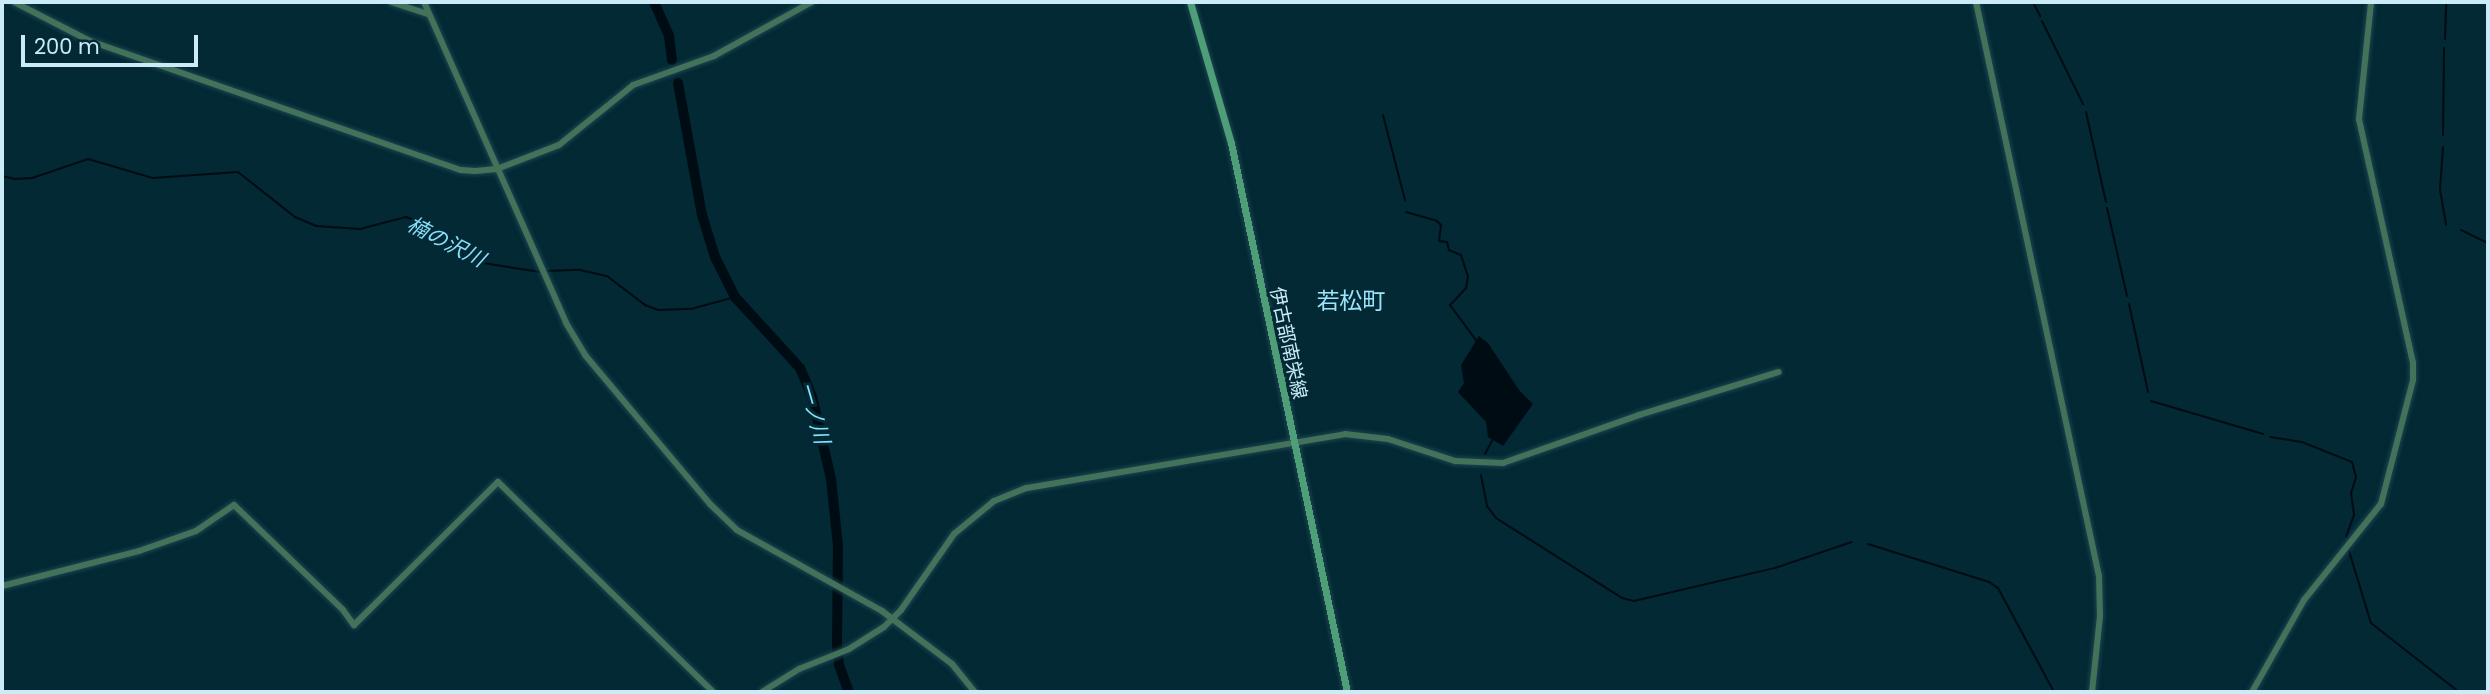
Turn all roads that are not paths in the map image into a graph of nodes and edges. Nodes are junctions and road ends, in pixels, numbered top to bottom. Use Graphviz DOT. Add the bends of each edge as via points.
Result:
graph roads {
  1 [pos="14,2"];
  2 [pos="391,2"];
  3 [pos="424,2"];
  4 [pos="812,2"];
  5 [pos="1189,2"];
  6 [pos="1976,2"];
  7 [pos="2371,2"];
  8 [pos="429,14"];
  9 [pos="497,169"];
  10 [pos="1779,372"];
  11 [pos="1293,442"];
  12 [pos="2,586"];
  13 [pos="892,620"];
  14 [pos="713,692"];
  15 [pos="762,692"];
  16 [pos="975,692"];
  17 [pos="1347,692"];
  18 [pos="2092,692"];
  19 [pos="2252,692"];
  1 -- 9 [label="street" via="90,41 131,56 461,170"];
  2 -- 8 [label="street"];
  3 -- 8 [label="street"];
  4 -- 9 [label="street" via="714,56 633,85 559,145"];
  5 -- 11 [label="main road, 伊古部南栄線" via="1231,143"];
  6 -- 18 [label="street" via="2099,576 2101,616"];
  7 -- 19 [label="street" via="2359,119 2413,380 2381,504 2304,600"];
  8 -- 9 [label="street"];
  9 -- 13 [label="street" via="585,355 710,504 737,530 848,590"];
  10 -- 11 [label="street" via="1503,463 1455,461 1388,439 1356,434"];
  11 -- 13 [label="street" via="1009,494 954,534"];
  11 -- 17 [label="main road, 伊古部南栄線"];
  12 -- 14 [label="street" via="139,551 196,531 234,505 354,625 498,482"];
  13 -- 15 [label="street" via="849,649 799,669"];
  13 -- 16 [label="street" via="952,664"];
}
